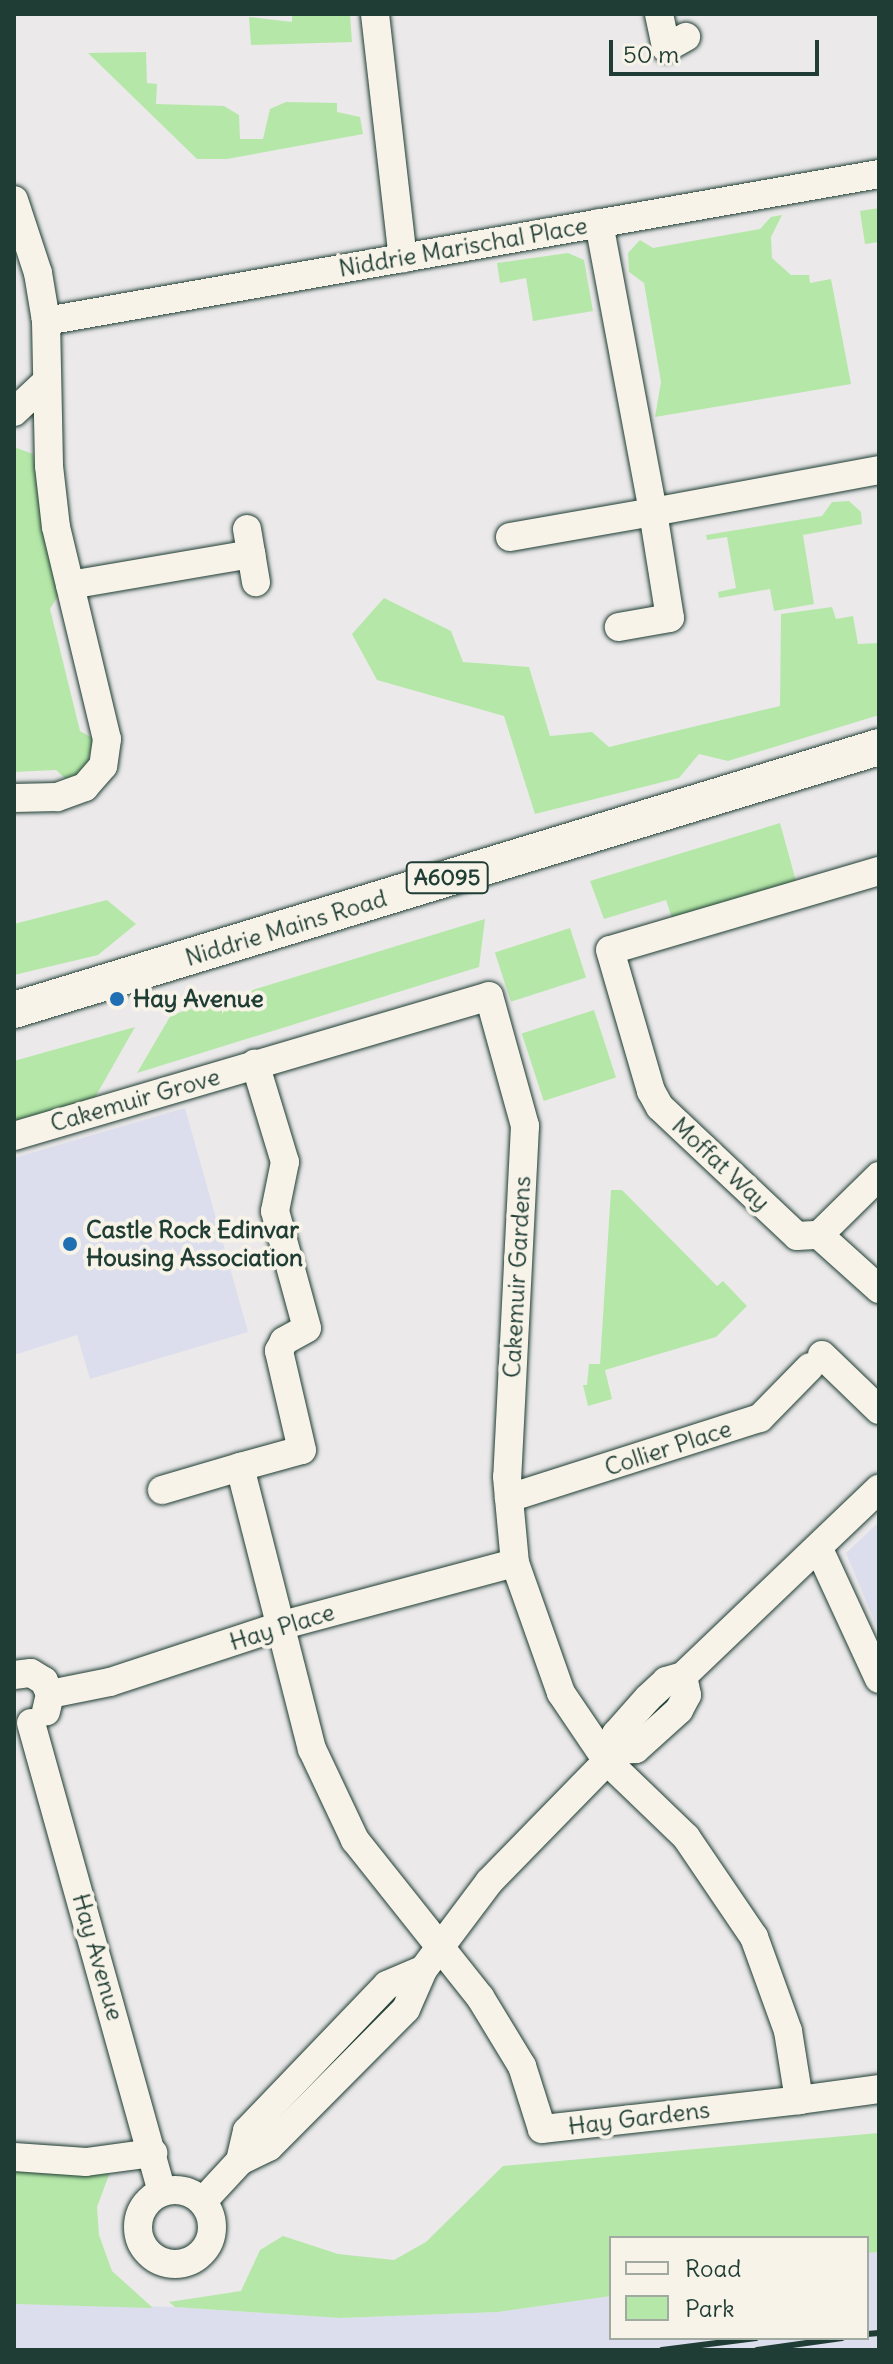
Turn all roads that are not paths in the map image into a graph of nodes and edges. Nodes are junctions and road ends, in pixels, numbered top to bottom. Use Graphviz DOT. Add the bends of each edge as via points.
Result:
graph roads {
  1 [pos="375,14"];
  2 [pos="659,14"];
  3 [pos="686,37"];
  4 [pos="879,174"];
  5 [pos="14,200"];
  6 [pos="599,223"];
  7 [pos="403,258"];
  8 [pos="46,321"];
  9 [pos="46,382"];
  10 [pos="14,412"];
  11 [pos="879,470"];
  12 [pos="653,512"];
  13 [pos="510,537"];
  14 [pos="256,582"];
  15 [pos="70,585"];
  16 [pos="619,627"];
  17 [pos="879,747"];
  18 [pos="14,798"];
  19 [pos="879,871"];
  20 [pos="489,996"];
  21 [pos="14,1010"];
  22 [pos="255,1063"];
  23 [pos="14,1136"];
  24 [pos="879,1176"];
  25 [pos="819,1235"];
  26 [pos="879,1289"];
  27 [pos="879,1410"];
  28 [pos="240,1467"];
  29 [pos="879,1489"];
  30 [pos="162,1490"];
  31 [pos="509,1498"];
  32 [pos="819,1549"];
  33 [pos="515,1563"];
  34 [pos="283,1625"];
  35 [pos="14,1673"];
  36 [pos="879,1679"];
  37 [pos="50,1694"];
  38 [pos="23,1722"];
  39 [pos="611,1756"];
  40 [pos="432,1960"];
  41 [pos="879,2089"];
  42 [pos="799,2100"];
  43 [pos="153,2153"];
  44 [pos="14,2157"];
  45 [pos="162,2192"];
  46 [pos="203,2201"];
  1 -- 7 [label="street"];
  2 -- 3 [label="street" via="666,48"];
  4 -- 6 [label="street, Niddrie Marischal Place"];
  5 -- 8 [label="street" via="38,273"];
  6 -- 7 [label="street, Niddrie Marischal Place"];
  6 -- 12 [label="street"];
  7 -- 8 [label="street, Niddrie Marischal Place"];
  8 -- 9 [label="street"];
  9 -- 10 [label="street"];
  9 -- 15 [label="street" via="53,497"];
  11 -- 12 [label="street"];
  12 -- 13 [label="street"];
  12 -- 16 [label="street" via="670,618"];
  14 -- 15 [label="street" via="249,542"];
  15 -- 18 [label="street" via="107,753 85,787 57,797"];
  17 -- 21 [label="main road, Niddrie Mains Road / A6095"];
  19 -- 25 [label="street, Moffat Way" via="610,950 660,1107 797,1236"];
  20 -- 22 [label="street, Cakemuir Grove"];
  20 -- 31 [label="street, Cakemuir Gardens" via="525,1126"];
  22 -- 23 [label="street, Cakemuir Grove"];
  22 -- 28 [label="street" via="285,1162 275,1211 307,1328 284,1341 279,1351 302,1450"];
  24 -- 25 [label="street"];
  25 -- 26 [label="street, Moffat Way"];
  27 -- 31 [label="street, Collier Place" via="816,1361 760,1418"];
  28 -- 30 [label="street"];
  28 -- 34 [label="street, Hay Gardens"];
  29 -- 32 [label="street"];
  31 -- 33 [label="street, Cakemuir Gardens"];
  32 -- 36 [label="street"];
  32 -- 39 [label="street" via="683,1676 666,1681 648,1698 616,1734"];
  33 -- 34 [label="street, Hay Place"];
  33 -- 39 [label="street" via="561,1693"];
  34 -- 37 [label="street, Hay Place" via="110,1682"];
  34 -- 40 [label="street, Hay Gardens" via="312,1749 355,1840"];
  35 -- 37 [label="street" via="38,1675"];
  37 -- 38 [label="street, Hay Avenue" via="48,1709"];
  38 -- 43 [label="street, Hay Avenue"];
  39 -- 40 [label="street" via="489,1882"];
  39 -- 42 [label="street" via="686,1837 754,1937 788,2031"];
  40 -- 42 [label="street, Hay Gardens" via="480,1997 522,2066 542,2129"];
  40 -- 46 [label="street" via="406,2009 269,2147 240,2161"];
  41 -- 42 [label="street, Hay Gardens"];
  43 -- 44 [label="street" via="86,2162"];
  43 -- 45 [label="street, Hay Avenue"];
  45 -- 46 [label="street" via="184,2190"];
  45 -- 46 [label="street" via="144,2205 138,2227 145,2249 163,2262 188,2262 207,2247 213,2224"];
}
